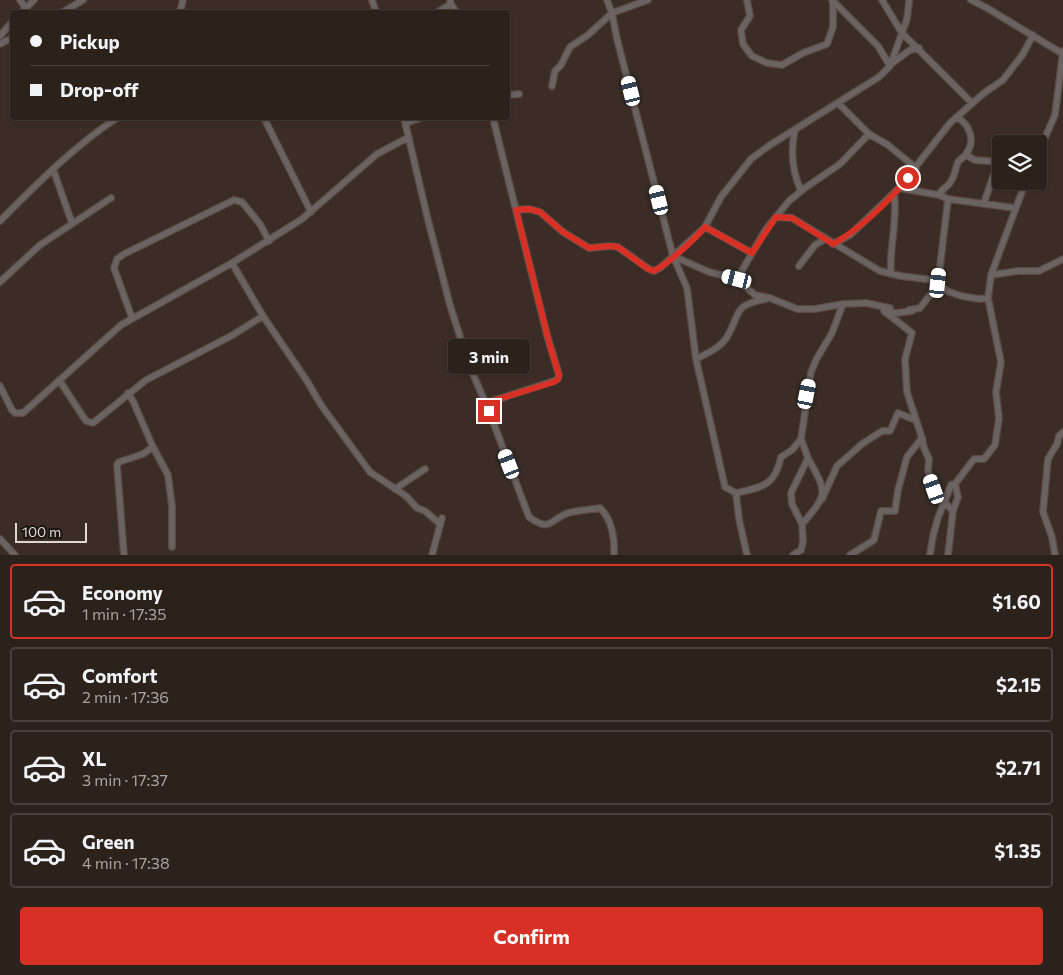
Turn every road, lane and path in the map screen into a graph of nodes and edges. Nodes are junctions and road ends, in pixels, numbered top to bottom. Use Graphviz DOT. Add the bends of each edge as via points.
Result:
graph roads {
  1 [pos="20,0"];
  2 [pos="34,0"];
  3 [pos="83,0"];
  4 [pos="607,0"];
  5 [pos="648,0"];
  6 [pos="747,0"];
  7 [pos="882,0"];
  8 [pos="971,0"];
  9 [pos="989,0"];
  10 [pos="833,1"];
  11 [pos="909,2"];
  12 [pos="987,8"];
  13 [pos="24,10"];
  14 [pos="66,10"];
  15 [pos="612,13"];
  16 [pos="10,24"];
  17 [pos="902,33"];
  18 [pos="1033,35"];
  19 [pos="0,36"];
  20 [pos="919,48"];
  21 [pos="1063,53"];
  22 [pos="890,66"];
  23 [pos="552,86"];
  24 [pos="519,94"];
  25 [pos="510,95"];
  26 [pos="838,103"];
  27 [pos="972,103"];
  28 [pos="958,117"];
  29 [pos="114,120"];
  30 [pos="265,120"];
  31 [pos="405,120"];
  32 [pos="494,120"];
  33 [pos="795,130"];
  34 [pos="869,134"];
  35 [pos="1045,135"];
  36 [pos="409,137"];
  37 [pos="966,155"];
  38 [pos="992,161"];
  39 [pos="916,168"];
  40 [pos="53,170"];
  41 [pos="992,182"];
  42 [pos="899,188"];
  43 [pos="802,190"];
  44 [pos="1022,190"];
  45 [pos="894,193"];
  46 [pos="939,196"];
  47 [pos="111,198"];
  48 [pos="948,199"];
  49 [pos="984,203"];
  50 [pos="1015,208"];
  51 [pos="516,210"];
  52 [pos="311,212"];
  53 [pos="776,217"];
  54 [pos="0,221"];
  55 [pos="72,223"];
  56 [pos="705,227"];
  57 [pos="825,239"];
  58 [pos="269,241"];
  59 [pos="833,244"];
  60 [pos="752,253"];
  61 [pos="673,256"];
  62 [pos="1063,259"];
  63 [pos="232,263"];
  64 [pos="799,266"];
  65 [pos="891,274"];
  66 [pos="991,275"];
  67 [pos="737,279"];
  68 [pos="0,282"];
  69 [pos="939,284"];
  70 [pos="770,298"];
  71 [pos="988,298"];
  72 [pos="843,304"];
  73 [pos="912,310"];
  74 [pos="263,316"];
  75 [pos="132,318"];
  76 [pos="696,359"];
  77 [pos="59,380"];
  78 [pos="0,386"];
  79 [pos="128,393"];
  80 [pos="486,403"];
  81 [pos="915,420"];
  82 [pos="1063,432"];
  83 [pos="801,438"];
  84 [pos="922,438"];
  85 [pos="153,447"];
  86 [pos="808,458"];
  87 [pos="425,469"];
  88 [pos="955,484"];
  89 [pos="395,489"];
  90 [pos="736,493"];
  91 [pos="822,499"];
  92 [pos="943,501"];
  93 [pos="953,511"];
  94 [pos="802,524"];
  95 [pos="0,539"];
  96 [pos="172,547"];
  97 [pos="15,555"];
  98 [pos="124,555"];
  99 [pos="432,555"];
  100 [pos="614,555"];
  101 [pos="747,555"];
  102 [pos="793,555"];
  103 [pos="850,555"];
  104 [pos="930,555"];
  105 [pos="948,555"];
  106 [pos="1055,555"];
  1 -- 13 [label="street"];
  2 -- 13 [label="street"];
  3 -- 14 [label="street"];
  4 -- 15 [label="street"];
  5 -- 15 [label="street"];
  6 -- 10 [label="street" via="750,16 741,30 743,44 752,56 782,65 828,44 834,27"];
  7 -- 17 [label="street"];
  8 -- 12 [label="street"];
  9 -- 12 [label="street"];
  10 -- 22 [label="street" via="878,46"];
  11 -- 17 [label="street"];
  12 -- 18 [label="street"];
  15 -- 23 [label="street" via="570,47 555,71"];
  15 -- 61 [label="street"];
  16 -- 19 [label="street"];
  17 -- 20 [label="street"];
  17 -- 22 [label="street"];
  18 -- 21 [label="street"];
  18 -- 27 [label="street" via="1012,70"];
  20 -- 22 [label="street" via="906,52"];
  20 -- 27 [label="street"];
  21 -- 35 [label="street" via="1054,115"];
  22 -- 26 [label="street" via="879,77"];
  24 -- 25 [label="street"];
  26 -- 33 [label="street"];
  26 -- 34 [label="street"];
  27 -- 28 [label="street"];
  28 -- 37 [label="street" via="968,125 971,133"];
  28 -- 39 [label="street"];
  29 -- 40 [label="street"];
  30 -- 52 [label="street"];
  31 -- 36 [label="street"];
  32 -- 51 [label="street"];
  33 -- 43 [label="street" via="792,162"];
  33 -- 56 [label="street" via="759,153 744,167 721,197"];
  34 -- 39 [label="street"];
  34 -- 43 [label="street" via="840,164"];
  36 -- 52 [label="street" via="377,154"];
  36 -- 80 [label="street" via="450,304 469,365"];
  37 -- 38 [label="street" via="975,160"];
  37 -- 46 [label="street" via="959,160 950,184 941,190"];
  39 -- 42 [label="street"];
  40 -- 54 [label="street"];
  40 -- 55 [label="street"];
  41 -- 49 [label="street"];
  42 -- 45 [label="street"];
  42 -- 46 [label="street"];
  43 -- 53 [label="street"];
  44 -- 50 [label="street"];
  45 -- 59 [label="street" via="850,235"];
  45 -- 65 [label="street" via="896,210"];
  46 -- 48 [label="street"];
  47 -- 55 [label="street"];
  48 -- 49 [label="street"];
  48 -- 69 [label="street"];
  49 -- 50 [label="street"];
  50 -- 66 [label="street"];
  51 -- 61 [label="street" via="540,212 589,248 618,247 654,271"];
  51 -- 80 [label="street" via="559,375 554,382"];
  52 -- 58 [label="street"];
  53 -- 57 [label="street" via="792,218"];
  53 -- 60 [label="street"];
  55 -- 68 [label="street" via="40,245"];
  56 -- 60 [label="street"];
  56 -- 61 [label="street"];
  57 -- 59 [label="street"];
  57 -- 64 [label="street" via="815,245"];
  58 -- 63 [label="street"];
  58 -- 75 [label="street" via="242,202 234,200 124,254 117,259 114,268"];
  59 -- 65 [label="street" via="875,269"];
  60 -- 67 [label="street"];
  61 -- 67 [label="street" via="691,266"];
  61 -- 76 [label="street" via="687,288"];
  62 -- 66 [label="street" via="1039,271"];
  63 -- 74 [label="street"];
  63 -- 75 [label="street"];
  65 -- 69 [label="street" via="933,280"];
  66 -- 71 [label="street"];
  67 -- 70 [label="street" via="755,295"];
  69 -- 71 [label="street" via="961,296"];
  69 -- 73 [label="street" via="920,308"];
  70 -- 72 [label="street" via="797,308 815,309"];
  70 -- 76 [label="street" via="742,308 727,338 715,350"];
  71 -- 88 [label="street" via="1000,362 995,445 984,459 974,459"];
  72 -- 73 [label="street" via="866,303"];
  72 -- 83 [label="street" via="811,372"];
  73 -- 81 [label="street" via="884,311 912,333 905,359 907,392"];
  74 -- 79 [label="street"];
  74 -- 89 [label="street" via="321,405 370,472"];
  75 -- 77 [label="street"];
  76 -- 90 [label="street" via="725,487"];
  77 -- 78 [label="street" via="29,409 19,414 12,410"];
  77 -- 79 [label="street" via="86,422 93,423"];
  79 -- 85 [label="street"];
  80 -- 100 [label="street" via="529,517 537,523 550,525 567,514 600,508 611,526"];
  81 -- 84 [label="street"];
  81 -- 91 [label="street" via="898,413 890,431 882,431 862,444 837,466"];
  82 -- 106 [label="street" via="1048,459 1043,512"];
  83 -- 86 [label="street"];
  83 -- 90 [label="street" via="792,450 781,457 772,481 760,488"];
  84 -- 92 [label="street" via="929,459 928,474"];
  84 -- 103 [label="street" via="907,457 895,511 881,511 874,540"];
  85 -- 96 [label="street" via="168,476"];
  85 -- 98 [label="street" via="117,465"];
  86 -- 91 [label="street" via="823,485"];
  86 -- 94 [label="street" via="791,493 792,504"];
  87 -- 89 [label="street"];
  88 -- 92 [label="street" via="951,485"];
  88 -- 93 [label="street" via="958,497"];
  89 -- 99 [label="street" via="441,521"];
  90 -- 101 [label="street"];
  91 -- 94 [label="street"];
  92 -- 93 [label="street"];
  92 -- 104 [label="street"];
  93 -- 105 [label="street"];
  94 -- 102 [label="street" via="802,548"];
  95 -- 97 [label="street"];
}
